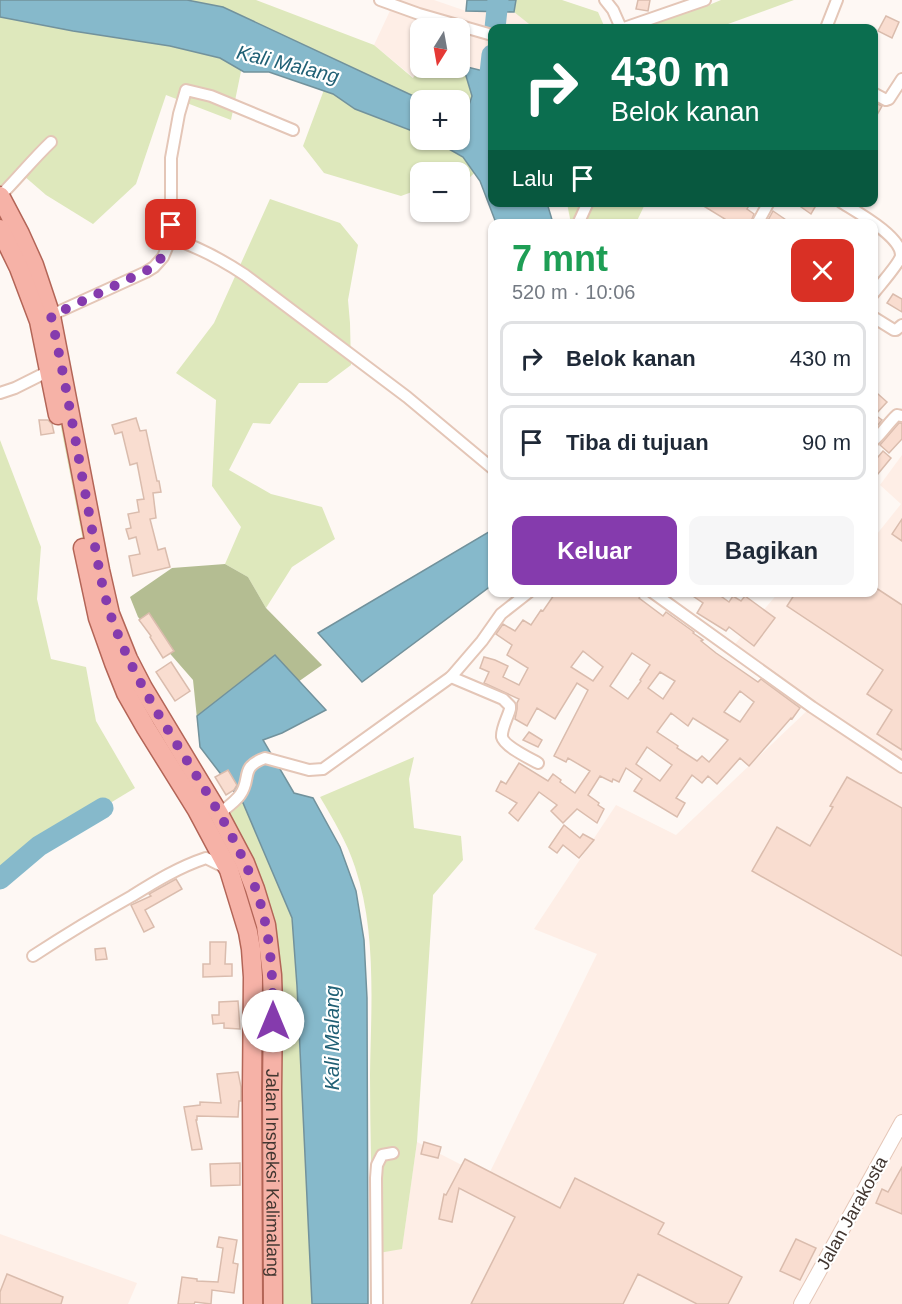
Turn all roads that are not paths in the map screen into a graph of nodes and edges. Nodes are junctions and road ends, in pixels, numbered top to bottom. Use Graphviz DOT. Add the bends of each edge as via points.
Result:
graph roads {
  1 [pos="380,0"];
  2 [pos="605,0"];
  3 [pos="705,0"];
  4 [pos="837,0"];
  5 [pos="655,18"];
  6 [pos="620,24"];
  7 [pos="635,24"];
  8 [pos="651,24"];
  9 [pos="828,24"];
  10 [pos="488,34"];
  11 [pos="901,74"];
  12 [pos="878,96"];
  13 [pos="292,130"];
  14 [pos="51,142"];
  15 [pos="0,196"];
  16 [pos="849,207"];
  17 [pos="868,219"];
  18 [pos="878,225"];
  19 [pos="0,229"];
  20 [pos="171,238"];
  21 [pos="902,257"];
  22 [pos="878,288"];
  23 [pos="45,318"];
  24 [pos="878,319"];
  25 [pos="900,330"];
  26 [pos="56,368"];
  27 [pos="0,393"];
  28 [pos="902,416"];
  29 [pos="878,437"];
  30 [pos="488,465"];
  31 [pos="523,597"];
  32 [pos="666,597"];
  33 [pos="451,677"];
  34 [pos="538,763"];
  35 [pos="902,767"];
  36 [pos="209,809"];
  37 [pos="229,870"];
  38 [pos="260,948"];
  39 [pos="33,956"];
  40 [pos="273,1004"];
  41 [pos="253,1005"];
  42 [pos="252,1092"];
  43 [pos="272,1092"];
  44 [pos="902,1122"];
  45 [pos="252,1126"];
  46 [pos="272,1126"];
  47 [pos="393,1153"];
  48 [pos="252,1190"];
  49 [pos="272,1190"];
  50 [pos="252,1228"];
  51 [pos="273,1228"];
  52 [pos="252,1275"];
  53 [pos="273,1275"];
  54 [pos="253,1304"];
  55 [pos="273,1304"];
  56 [pos="377,1304"];
  57 [pos="801,1304"];
  1 -- 10 [label="street"];
  2 -- 6 [label="street"];
  3 -- 5 [label="street"];
  4 -- 9 [label="street"];
  5 -- 7 [label="street"];
  5 -- 8 [label="street"];
  11 -- 12 [label="street" via="889,99"];
  13 -- 20 [label="street" via="212,96 186,90 171,158"];
  14 -- 15 [label="street"];
  15 -- 23 [label="main road, Jalan Inspeksi Kalimalang" via="34,265"];
  16 -- 17 [label="street"];
  18 -- 21 [label="street" via="900,244"];
  19 -- 23 [label="main road, Jalan Inspeksi Kalimalang"];
  20 -- 23 [label="street" via="154,267"];
  20 -- 30 [label="street" via="205,251 245,275 407,397"];
  21 -- 22 [label="street"];
  23 -- 26 [label="main road, Jalan Inspeksi Kalimalang"];
  24 -- 25 [label="street"];
  26 -- 27 [label="street"];
  26 -- 36 [label="main road, Jalan Inspeksi Kalimalang" via="110,614 154,725"];
  28 -- 29 [label="street" via="897,415"];
  31 -- 33 [label="street" via="501,614"];
  32 -- 35 [label="street" via="812,707"];
  33 -- 34 [label="street" via="507,702 510,709 503,740"];
  33 -- 36 [label="street" via="323,769 314,771 265,758 248,769 242,793"];
  36 -- 37 [label="main road, Jalan Inspeksi Kalimalang"];
  36 -- 38 [label="main road, Jalan Inspeksi Kalimalang" via="245,863 255,889 266,925"];
  37 -- 38 [label="main road, Jalan Inspeksi Kalimalang" via="248,932"];
  37 -- 39 [label="street" via="206,858 190,863"];
  38 -- 40 [label="main road, Jalan Inspeksi Kalimalang"];
  38 -- 41 [label="main road, Jalan Inspeksi Kalimalang"];
  40 -- 41 [label="main road"];
  40 -- 43 [label="main road, Jalan Inspeksi Kalimalang"];
  41 -- 42 [label="main road, Jalan Inspeksi Kalimalang"];
  42 -- 43 [label="main road"];
  42 -- 45 [label="main road, Jalan Inspeksi Kalimalang"];
  43 -- 46 [label="main road, Jalan Inspeksi Kalimalang"];
  44 -- 57 [label="street, Jalan Jarakosta"];
  45 -- 46 [label="main road"];
  45 -- 48 [label="main road, Jalan Inspeksi Kalimalang"];
  46 -- 49 [label="main road, Jalan Inspeksi Kalimalang"];
  47 -- 56 [label="street" via="382,1155 377,1165"];
  48 -- 49 [label="main road"];
  48 -- 50 [label="main road, Jalan Inspeksi Kalimalang"];
  49 -- 51 [label="main road, Jalan Inspeksi Kalimalang"];
  50 -- 51 [label="main road"];
  50 -- 52 [label="main road, Jalan Inspeksi Kalimalang"];
  51 -- 53 [label="main road, Jalan Inspeksi Kalimalang"];
  52 -- 53 [label="main road"];
  52 -- 54 [label="main road, Jalan Inspeksi Kalimalang"];
  53 -- 55 [label="main road, Jalan Inspeksi Kalimalang"];
}
